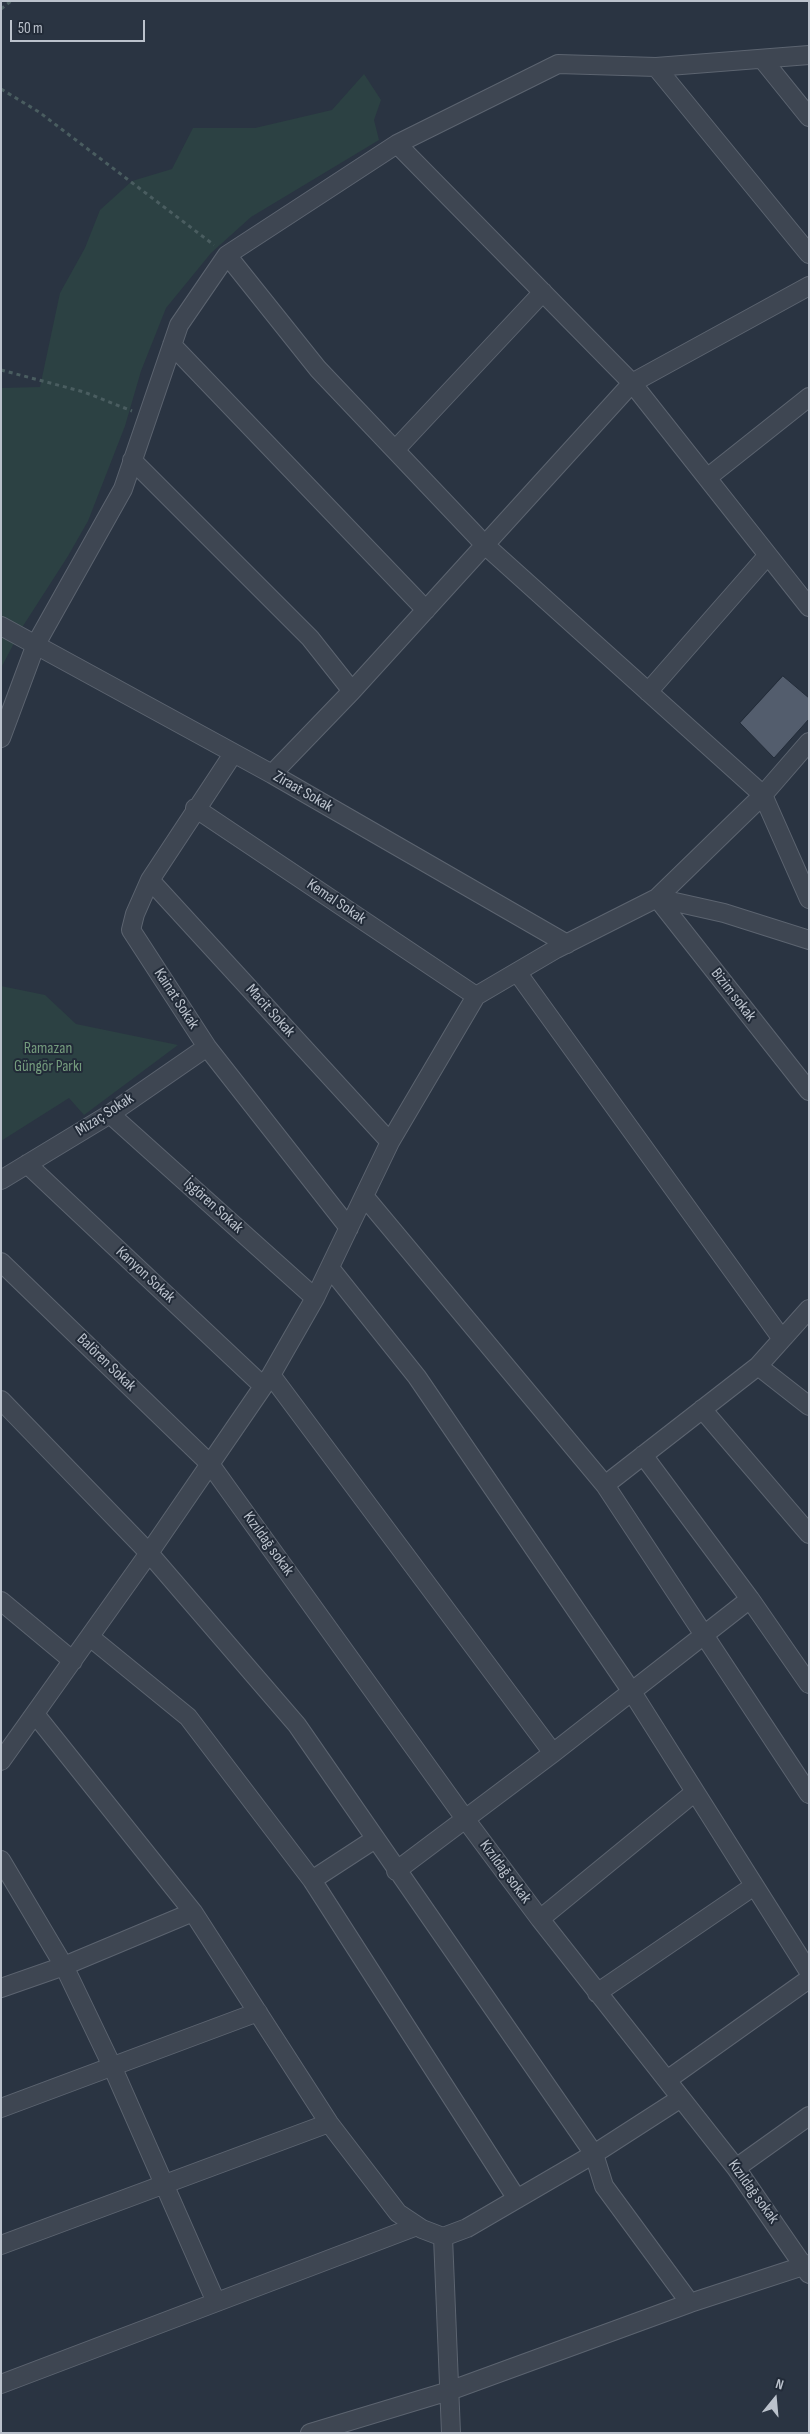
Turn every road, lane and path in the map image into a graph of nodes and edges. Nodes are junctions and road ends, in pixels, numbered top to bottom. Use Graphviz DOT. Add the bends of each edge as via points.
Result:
graph roads {
  1 [pos="11,1"];
  2 [pos="1,9"];
  3 [pos="809,55"];
  4 [pos="763,60"];
  5 [pos="656,67"];
  6 [pos="1,89"];
  7 [pos="809,117"];
  8 [pos="397,144"];
  9 [pos="809,254"];
  10 [pos="227,255"];
  11 [pos="809,286"];
  12 [pos="543,292"];
  13 [pos="172,346"];
  14 [pos="1,370"];
  15 [pos="632,383"];
  16 [pos="809,397"];
  17 [pos="146,416"];
  18 [pos="394,450"];
  19 [pos="132,460"];
  20 [pos="707,478"];
  21 [pos="485,545"];
  22 [pos="768,555"];
  23 [pos="809,607"];
  24 [pos="426,610"];
  25 [pos="1,626"];
  26 [pos="36,644"];
  27 [pos="352,691"];
  28 [pos="648,692"];
  29 [pos="1,738"];
  30 [pos="809,742"];
  31 [pos="233,754"];
  32 [pos="272,774"];
  33 [pos="763,795"];
  34 [pos="195,808"];
  35 [pos="150,880"];
  36 [pos="657,898"];
  37 [pos="809,899"];
  38 [pos="809,940"];
  39 [pos="568,944"];
  40 [pos="517,972"];
  41 [pos="476,996"];
  42 [pos="207,1047"];
  43 [pos="809,1091"];
  44 [pos="110,1114"];
  45 [pos="390,1142"];
  46 [pos="27,1164"];
  47 [pos="1,1180"];
  48 [pos="364,1196"];
  49 [pos="349,1228"];
  50 [pos="1,1262"];
  51 [pos="330,1268"];
  52 [pos="315,1298"];
  53 [pos="809,1309"];
  54 [pos="782,1339"];
  55 [pos="758,1366"];
  56 [pos="267,1380"];
  57 [pos="1,1400"];
  58 [pos="809,1406"];
  59 [pos="702,1409"];
  60 [pos="643,1455"];
  61 [pos="210,1464"];
  62 [pos="604,1485"];
  63 [pos="809,1534"];
  64 [pos="149,1553"];
  65 [pos="750,1599"];
  66 [pos="1,1601"];
  67 [pos="703,1636"];
  68 [pos="90,1637"];
  69 [pos="73,1661"];
  70 [pos="809,1684"];
  71 [pos="632,1692"];
  72 [pos="35,1714"];
  73 [pos="553,1753"];
  74 [pos="1,1762"];
  75 [pos="695,1792"];
  76 [pos="809,1794"];
  77 [pos="466,1820"];
  78 [pos="375,1839"];
  79 [pos="1,1860"];
  80 [pos="396,1871"];
  81 [pos="312,1880"];
  82 [pos="754,1886"];
  83 [pos="193,1912"];
  84 [pos="540,1919"];
  85 [pos="64,1966"];
  86 [pos="809,1972"];
  87 [pos="809,1979"];
  88 [pos="1,1988"];
  89 [pos="597,1993"];
  90 [pos="258,2012"];
  91 [pos="112,2066"];
  92 [pos="667,2080"];
  93 [pos="681,2098"];
  94 [pos="1,2108"];
  95 [pos="809,2116"];
  96 [pos="329,2122"];
  97 [pos="594,2154"];
  98 [pos="736,2168"];
  99 [pos="164,2184"];
  100 [pos="517,2199"];
  101 [pos="417,2226"];
  102 [pos="443,2237"];
  103 [pos="1,2245"];
  104 [pos="808,2268"];
  105 [pos="216,2302"];
  106 [pos="690,2303"];
  107 [pos="1,2384"];
  108 [pos="449,2391"];
  109 [pos="310,2433"];
  110 [pos="451,2433"];
  1 -- 2 [label="path"];
  3 -- 4 [label="street"];
  4 -- 5 [label="street"];
  4 -- 7 [label="street"];
  5 -- 8 [label="street" via="558,64"];
  5 -- 9 [label="street"];
  6 -- 10 [label="path" via="39,112"];
  8 -- 10 [label="street"];
  8 -- 12 [label="street"];
  10 -- 13 [label="street" via="179,325"];
  10 -- 18 [label="street" via="318,369"];
  11 -- 15 [label="street"];
  12 -- 15 [label="street"];
  12 -- 18 [label="street"];
  13 -- 17 [label="street"];
  13 -- 24 [label="street"];
  14 -- 17 [label="path" via="84,392"];
  15 -- 20 [label="street"];
  15 -- 21 [label="street"];
  16 -- 20 [label="street"];
  17 -- 19 [label="street"];
  18 -- 21 [label="street"];
  19 -- 26 [label="street" via="123,489"];
  19 -- 27 [label="street" via="310,638"];
  20 -- 22 [label="street"];
  21 -- 24 [label="street"];
  21 -- 28 [label="street"];
  22 -- 23 [label="street"];
  22 -- 28 [label="street"];
  24 -- 27 [label="street"];
  25 -- 26 [label="street, Ziraat Sokak"];
  26 -- 29 [label="street"];
  26 -- 31 [label="street, Ziraat Sokak"];
  27 -- 32 [label="street"];
  28 -- 33 [label="street"];
  30 -- 33 [label="street"];
  31 -- 32 [label="street, Ziraat Sokak"];
  31 -- 34 [label="street, Kainat Sokak"];
  32 -- 39 [label="street, Ziraat Sokak"];
  33 -- 36 [label="street"];
  33 -- 37 [label="street"];
  34 -- 35 [label="street, Kainat Sokak"];
  34 -- 41 [label="street, Kemal Sokak"];
  35 -- 42 [label="street, Kainat Sokak" via="135,914 132,930"];
  35 -- 45 [label="street, Macit Sokak"];
  36 -- 38 [label="street" via="724,913"];
  36 -- 39 [label="street"];
  36 -- 43 [label="street, Bizim sokak"];
  39 -- 40 [label="street"];
  40 -- 41 [label="street"];
  40 -- 54 [label="street"];
  41 -- 45 [label="street"];
  42 -- 44 [label="street, Mizaç Sokak"];
  42 -- 49 [label="street, Kainat Sokak"];
  44 -- 46 [label="street, Mizaç Sokak"];
  44 -- 52 [label="street, İşgören Sokak"];
  45 -- 48 [label="street"];
  46 -- 47 [label="street, Mizaç Sokak"];
  46 -- 56 [label="street, Kanyon Sokak"];
  48 -- 49 [label="street"];
  48 -- 62 [label="street"];
  49 -- 51 [label="street"];
  50 -- 61 [label="street, Balören Sokak"];
  51 -- 52 [label="street"];
  51 -- 71 [label="street" via="417,1377"];
  52 -- 56 [label="street"];
  53 -- 54 [label="street"];
  54 -- 55 [label="street"];
  55 -- 58 [label="street"];
  55 -- 59 [label="street"];
  56 -- 61 [label="street"];
  56 -- 73 [label="street, Kanyon Sokak"];
  57 -- 64 [label="street"];
  59 -- 60 [label="street"];
  59 -- 63 [label="street"];
  60 -- 62 [label="street"];
  60 -- 65 [label="street"];
  61 -- 64 [label="street"];
  61 -- 77 [label="street, Kızıldağ sokak"];
  62 -- 67 [label="street"];
  64 -- 68 [label="street"];
  64 -- 78 [label="street" via="297,1725"];
  65 -- 67 [label="street"];
  65 -- 70 [label="street"];
  66 -- 69 [label="street"];
  67 -- 71 [label="street"];
  67 -- 76 [label="street"];
  68 -- 69 [label="street"];
  68 -- 81 [label="street" via="188,1717"];
  69 -- 72 [label="street"];
  71 -- 73 [label="street"];
  71 -- 75 [label="street"];
  72 -- 74 [label="street"];
  72 -- 83 [label="street"];
  73 -- 77 [label="street"];
  75 -- 82 [label="street"];
  75 -- 84 [label="street"];
  77 -- 80 [label="street"];
  77 -- 84 [label="street, Kızıldağ sokak"];
  78 -- 80 [label="street"];
  78 -- 81 [label="street"];
  79 -- 85 [label="street"];
  80 -- 97 [label="street"];
  81 -- 100 [label="street"];
  82 -- 86 [label="street"];
  82 -- 89 [label="street"];
  83 -- 85 [label="street"];
  83 -- 90 [label="street"];
  84 -- 89 [label="street, Kızıldağ sokak"];
  85 -- 88 [label="street"];
  85 -- 91 [label="street"];
  87 -- 92 [label="street"];
  89 -- 92 [label="street, Kızıldağ sokak"];
  90 -- 91 [label="street"];
  90 -- 96 [label="street"];
  91 -- 94 [label="street"];
  91 -- 99 [label="street"];
  92 -- 93 [label="street, Kızıldağ sokak"];
  93 -- 97 [label="street"];
  93 -- 98 [label="street, Kızıldağ sokak"];
  95 -- 98 [label="street"];
  96 -- 99 [label="street"];
  96 -- 101 [label="street" via="398,2213"];
  97 -- 100 [label="street"];
  97 -- 106 [label="street" via="604,2186"];
  98 -- 104 [label="street, Kızıldağ sokak"];
  99 -- 103 [label="street"];
  99 -- 105 [label="street"];
  100 -- 102 [label="street" via="467,2228"];
  101 -- 102 [label="street"];
  101 -- 105 [label="street"];
  102 -- 108 [label="street"];
  104 -- 106 [label="street"];
  105 -- 107 [label="street"];
  106 -- 108 [label="street"];
  108 -- 109 [label="street"];
  108 -- 110 [label="street"];
}
